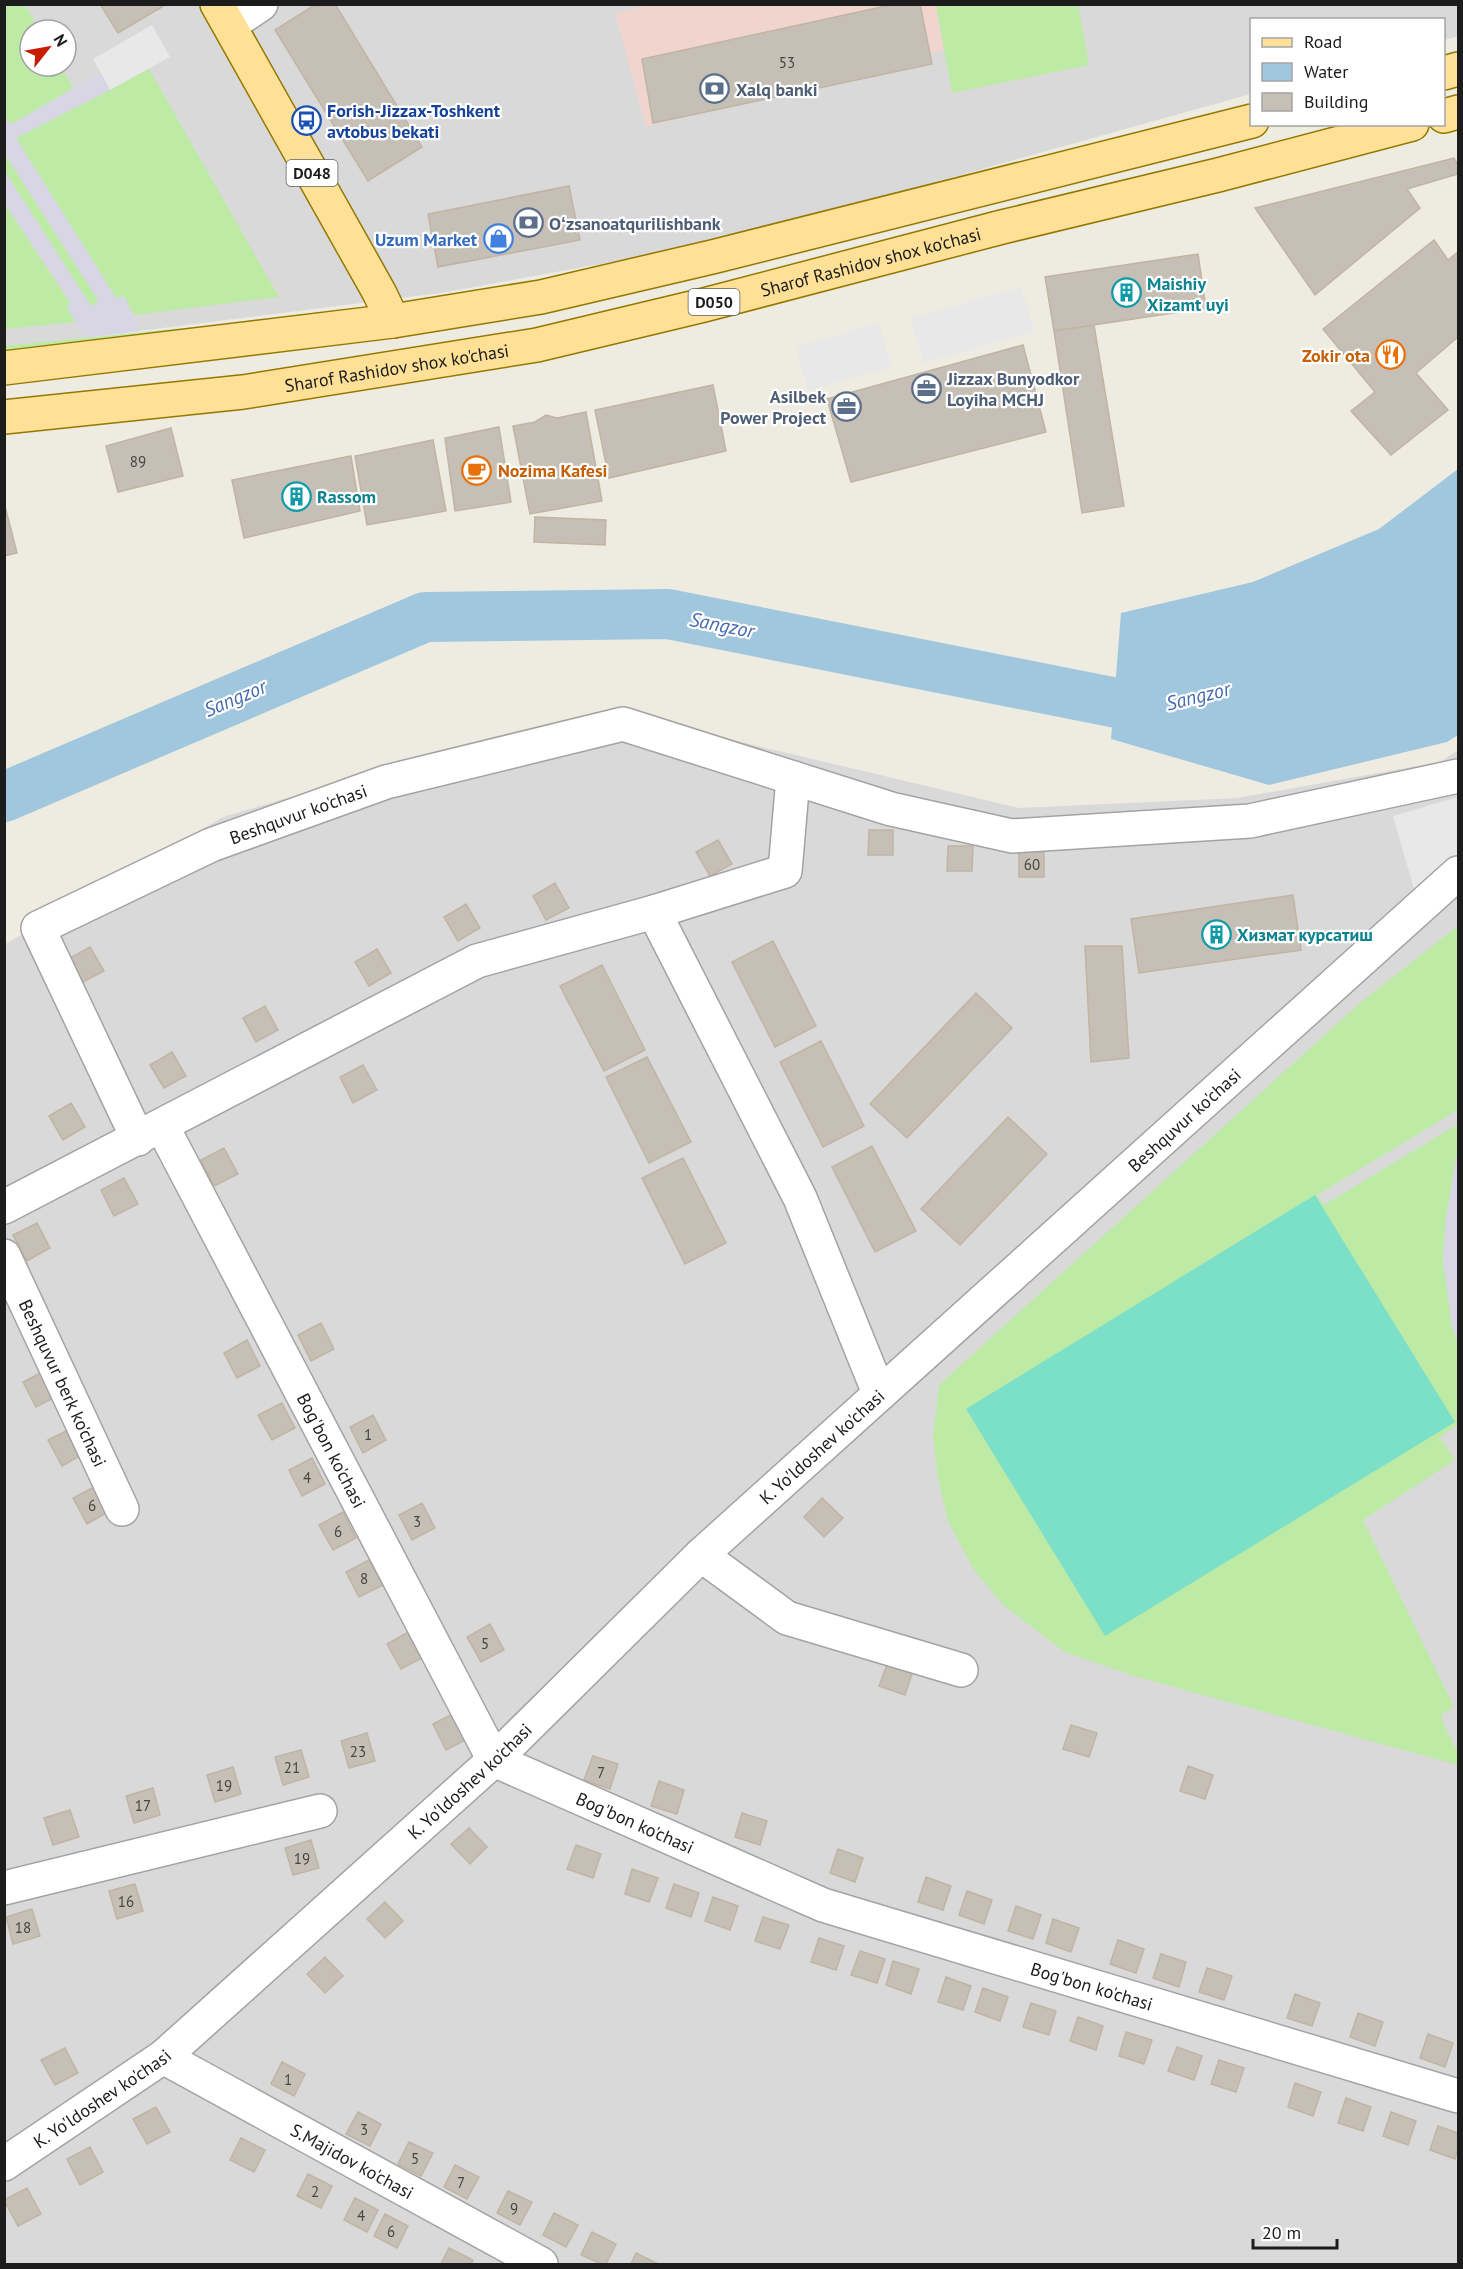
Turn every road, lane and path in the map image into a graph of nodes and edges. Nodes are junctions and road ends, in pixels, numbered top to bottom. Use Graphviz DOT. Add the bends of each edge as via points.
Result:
graph roads {
  1 [pos="261,4"];
  2 [pos="223,15"];
  3 [pos="1250,121"];
  4 [pos="1404,126"];
  5 [pos="1207,133"];
  6 [pos="1218,175"];
  7 [pos="692,260"];
  8 [pos="704,305"];
  9 [pos="393,321"];
  10 [pos="4,368"];
  11 [pos="4,417"];
  12 [pos="1458,776"];
  13 [pos="793,778"];
  14 [pos="1458,873"];
  15 [pos="654,912"];
  16 [pos="150,1132"];
  17 [pos="4,1207"];
  18 [pos="4,1256"];
  19 [pos="909,1366"];
  20 [pos="879,1393"];
  21 [pos="122,1509"];
  22 [pos="701,1555"];
  23 [pos="961,1670"];
  24 [pos="494,1760"];
  25 [pos="320,1811"];
  26 [pos="4,1888"];
  27 [pos="163,2057"];
  28 [pos="1458,2096"];
  29 [pos="4,2164"];
  30 [pos="541,2265"];
  1 -- 2 [label="street"];
  2 -- 9 [label="main road, D048"];
  3 -- 5 [label="main road"];
  4 -- 6 [label="main road, Sharof Rashidov shox ko'chasi / D050"];
  5 -- 6 [label="main road" via="1217,135 1229,151 1228,162"];
  5 -- 7 [label="main road"];
  6 -- 8 [label="main road, Sharof Rashidov shox ko'chasi / D050"];
  7 -- 8 [label="main road" via="677,274 678,284 691,302"];
  7 -- 9 [label="main road" via="541,297"];
  8 -- 11 [label="main road, Sharof Rashidov shox ko'chasi / D050" via="537,345 371,373 243,392"];
  9 -- 10 [label="main road"];
  12 -- 13 [label="street, Beshquvur ko'chasi" via="1250,821 1011,836 891,809"];
  13 -- 15 [label="street" via="785,871"];
  13 -- 16 [label="street, Beshquvur ko'chasi" via="623,724 386,782 212,845 38,928"];
  14 -- 19 [label="street, Beshquvur ko'chasi"];
  15 -- 16 [label="street" via="477,961"];
  15 -- 20 [label="street" via="800,1198"];
  16 -- 17 [label="street"];
  16 -- 24 [label="street, Bog'bon ko'chasi"];
  18 -- 21 [label="street, Beshquvur berk ko'chasi"];
  19 -- 20 [label="street, K. Yo'ldoshev ko'chasi"];
  20 -- 22 [label="street, K. Yo'ldoshev ko'chasi"];
  22 -- 23 [label="street" via="787,1618"];
  22 -- 24 [label="street, K. Yo'ldoshev ko'chasi"];
  24 -- 27 [label="street, K. Yo'ldoshev ko'chasi"];
  24 -- 28 [label="street, Bog'bon ko'chasi" via="823,1905"];
  25 -- 26 [label="street"];
  27 -- 29 [label="street, K. Yo'ldoshev ko'chasi"];
  27 -- 30 [label="street, S.Majidov ko'chasi"];
}
